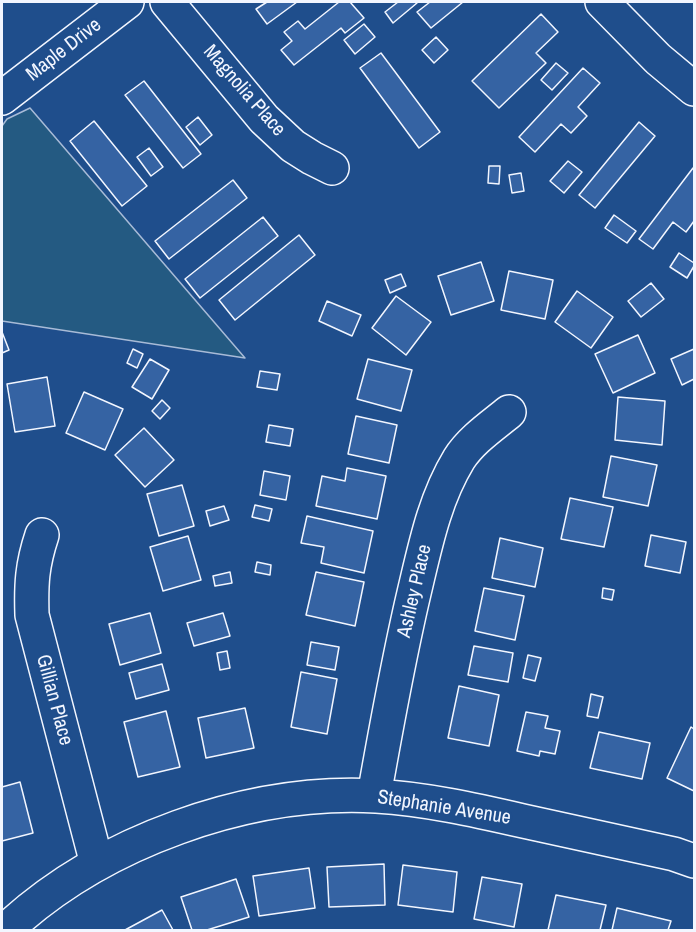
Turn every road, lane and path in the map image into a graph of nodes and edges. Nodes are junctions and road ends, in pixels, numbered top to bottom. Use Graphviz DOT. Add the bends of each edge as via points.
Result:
graph roads {
  1 [pos="127,2"];
  2 [pos="167,2"];
  3 [pos="602,2"];
  4 [pos="694,90"];
  5 [pos="2,98"];
  6 [pos="332,168"];
  7 [pos="509,412"];
  8 [pos="42,535"];
  9 [pos="374,796"];
  10 [pos="694,861"];
  11 [pos="97,864"];
  12 [pos="6,930"];
  1 -- 5 [label="street, Maple Drive"];
  2 -- 6 [label="street, Magnolia Place" via="271,126 293,146"];
  3 -- 4 [label="street" via="658,60"];
  7 -- 9 [label="street, Ashley Place" via="460,457 428,531 395,676"];
  8 -- 11 [label="street, Gillian Place" via="33,562 32,615"];
  9 -- 10 [label="street, Stephanie Avenue" via="467,808"];
  9 -- 11 [label="street, Stephanie Avenue" via="299,798 232,811 186,824"];
  11 -- 12 [label="street, Stephanie Avenue" via="59,887"];
}
